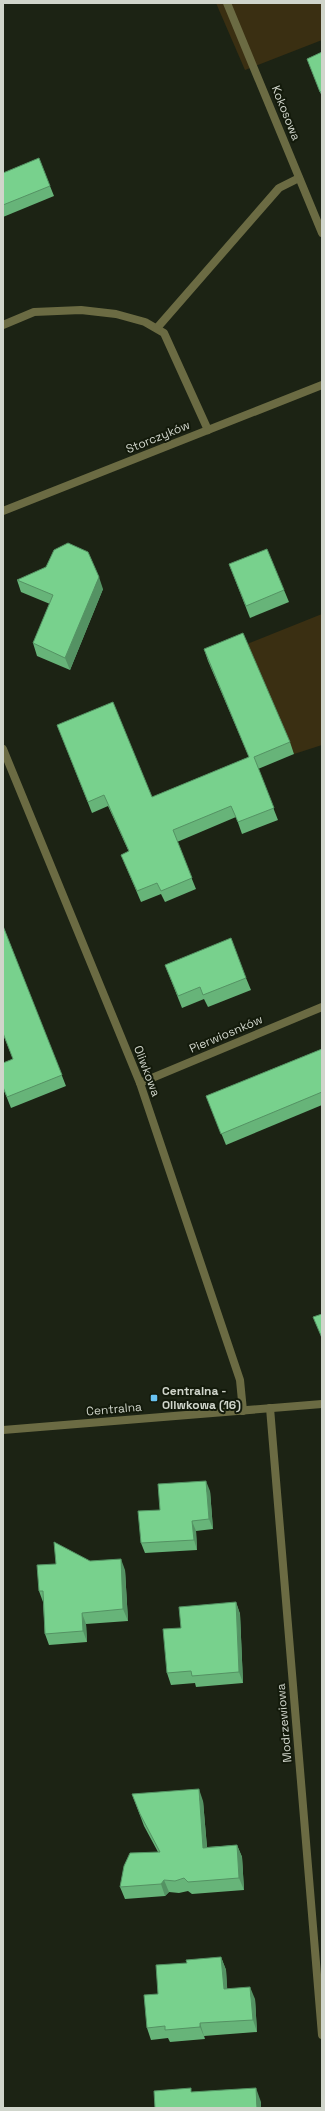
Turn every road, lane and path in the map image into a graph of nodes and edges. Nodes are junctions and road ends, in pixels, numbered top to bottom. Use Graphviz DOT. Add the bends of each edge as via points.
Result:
graph roads {
  1 [pos="228,3"];
  2 [pos="299,178"];
  3 [pos="322,233"];
  4 [pos="3,325"];
  5 [pos="157,328"];
  6 [pos="322,385"];
  7 [pos="208,430"];
  8 [pos="3,511"];
  9 [pos="3,749"];
  10 [pos="322,1007"];
  11 [pos="140,1083"];
  12 [pos="322,1404"];
  13 [pos="270,1408"];
  14 [pos="243,1411"];
  15 [pos="3,1430"];
  16 [pos="322,2036"];
  1 -- 2 [label="street, Kokosowa"];
  2 -- 3 [label="street, Kokosowa"];
  2 -- 5 [label="street" via="279,188"];
  4 -- 5 [label="street" via="34,312 81,310 116,314"];
  5 -- 7 [label="street" via="164,333"];
  6 -- 7 [label="street, Storczyków"];
  7 -- 8 [label="street, Storczyków"];
  9 -- 11 [label="street, Oliwkowa"];
  10 -- 11 [label="street, Pierwiosnków"];
  11 -- 14 [label="street, Oliwkowa" via="240,1380"];
  12 -- 13 [label="street, Centralna"];
  13 -- 14 [label="street, Centralna"];
  13 -- 16 [label="street, Modrzewiowa"];
  14 -- 15 [label="street, Centralna"];
}
